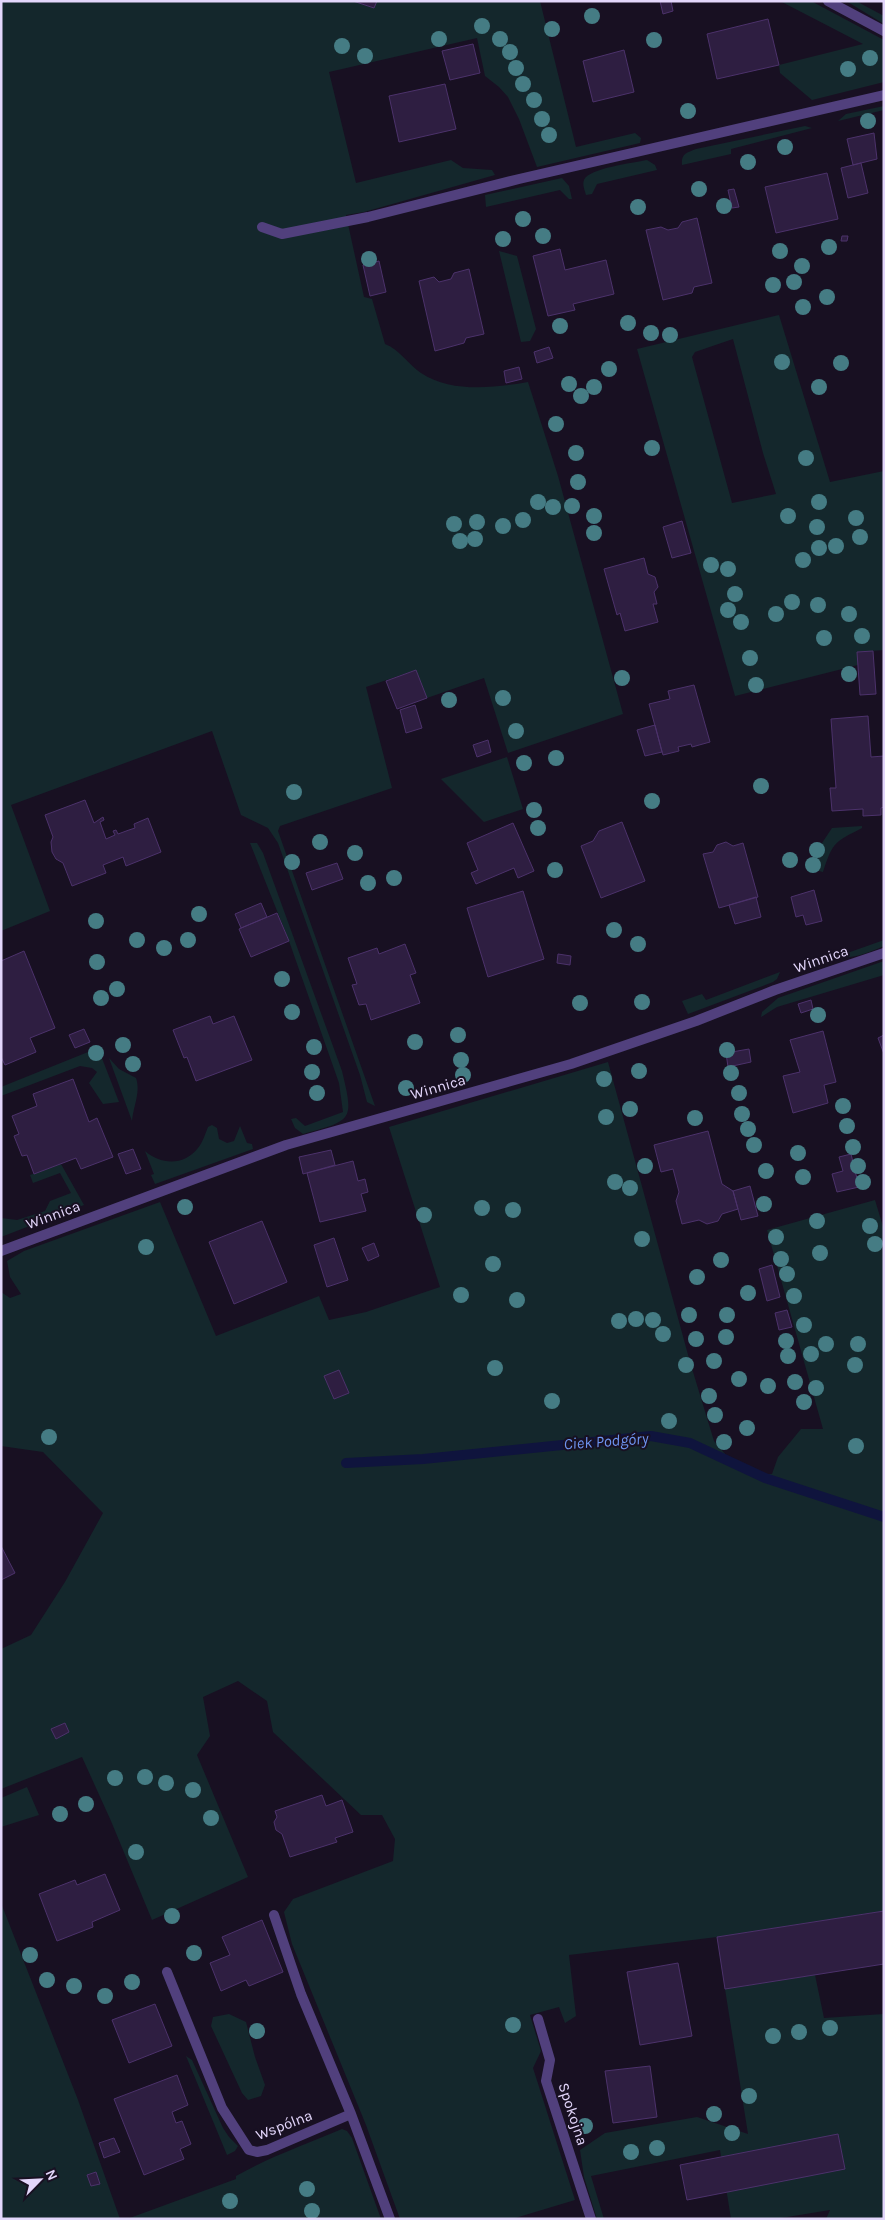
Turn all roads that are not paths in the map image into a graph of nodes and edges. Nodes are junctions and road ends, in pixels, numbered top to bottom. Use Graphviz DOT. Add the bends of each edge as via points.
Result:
graph roads {
  1 [pos="828,1"];
  2 [pos="884,31"];
  3 [pos="884,95"];
  4 [pos="262,227"];
  5 [pos="884,953"];
  6 [pos="1,1251"];
  7 [pos="274,1915"];
  8 [pos="167,1972"];
  9 [pos="538,2018"];
  10 [pos="351,2114"];
  11 [pos="390,2219"];
  12 [pos="591,2219"];
  1 -- 2 [label="street"];
  3 -- 4 [label="street" via="368,217 282,234"];
  5 -- 6 [label="street, Winnica" via="571,1064 286,1145"];
  7 -- 10 [label="street" via="301,1994"];
  8 -- 10 [label="street, Wspólna" via="222,2108 249,2150 267,2150"];
  9 -- 12 [label="street, Spokojna" via="550,2060 546,2081"];
  10 -- 11 [label="street"];
}
